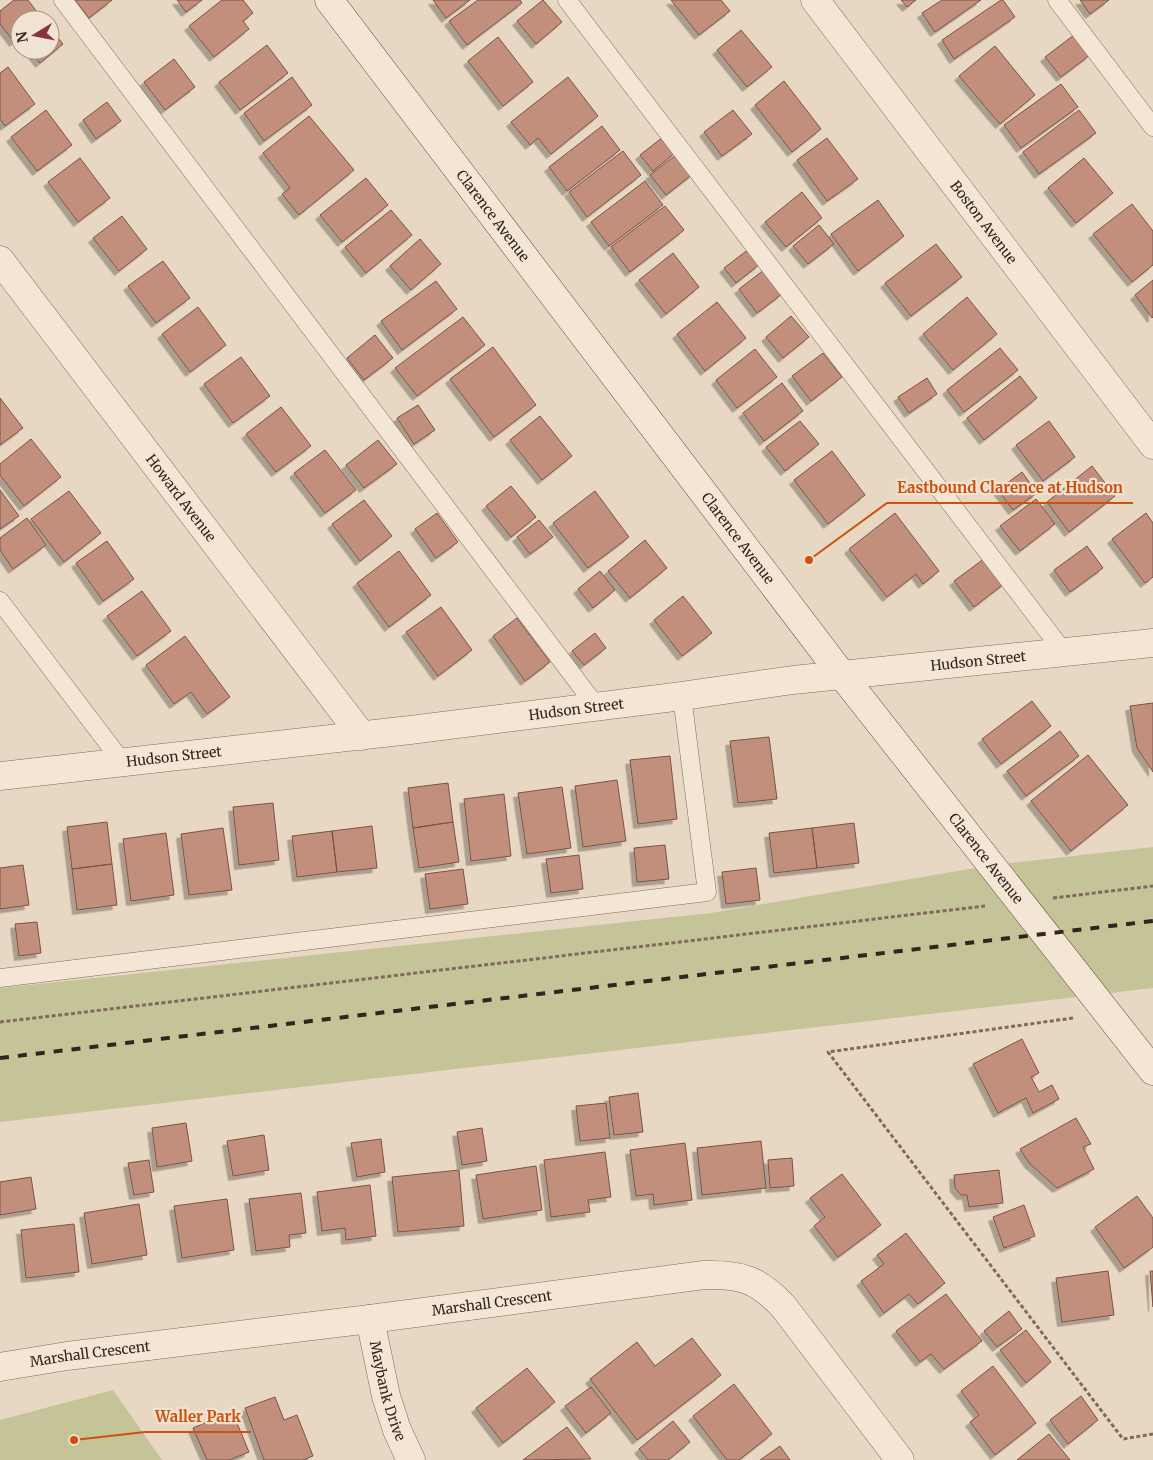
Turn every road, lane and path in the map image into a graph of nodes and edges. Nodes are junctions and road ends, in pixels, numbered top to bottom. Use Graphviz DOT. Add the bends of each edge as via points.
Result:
graph roads {
  1 [pos="63,0"];
  2 [pos="329,0"];
  3 [pos="567,0"];
  4 [pos="815,0"];
  5 [pos="1057,0"];
  6 [pos="1153,127"];
  7 [pos="0,260"];
  8 [pos="1153,445"];
  9 [pos="0,601"];
  10 [pos="1153,644"];
  11 [pos="1063,652"];
  12 [pos="842,675"];
  13 [pos="682,696"];
  14 [pos="596,706"];
  15 [pos="362,736"];
  16 [pos="123,763"];
  17 [pos="0,776"];
  18 [pos="1153,886"];
  19 [pos="1021,902"];
  20 [pos="0,978"];
  21 [pos="1108,1014"];
  22 [pos="0,1022"];
  23 [pos="1153,1071"];
  24 [pos="370,1319"];
  25 [pos="0,1367"];
  26 [pos="1153,1434"];
  27 [pos="411,1460"];
  28 [pos="900,1460"];
  1 -- 14 [label="lane"];
  2 -- 12 [label="street, Clarence Avenue"];
  3 -- 11 [label="lane"];
  4 -- 8 [label="street, Boston Avenue"];
  5 -- 6 [label="lane"];
  7 -- 15 [label="street, Howard Avenue"];
  9 -- 16 [label="lane"];
  10 -- 11 [label="street, Hudson Street"];
  11 -- 12 [label="street, Hudson Street"];
  12 -- 13 [label="street, Hudson Street"];
  12 -- 19 [label="street, Clarence Avenue"];
  13 -- 14 [label="street, Hudson Street"];
  13 -- 20 [label="lane" via="707,892"];
  14 -- 15 [label="street, Hudson Street"];
  15 -- 16 [label="street, Hudson Street"];
  16 -- 17 [label="street, Hudson Street"];
  18 -- 19 [label="path"];
  19 -- 21 [label="street, Clarence Avenue"];
  19 -- 22 [label="path"];
  21 -- 23 [label="street, Clarence Avenue"];
  21 -- 26 [label="path" via="828,1052 1123,1439"];
  24 -- 25 [label="street, Marshall Crescent"];
  24 -- 27 [label="street, Maybank Drive" via="386,1396"];
  24 -- 28 [label="street, Marshall Crescent" via="704,1275 743,1277 771,1293 783,1306"];
}
